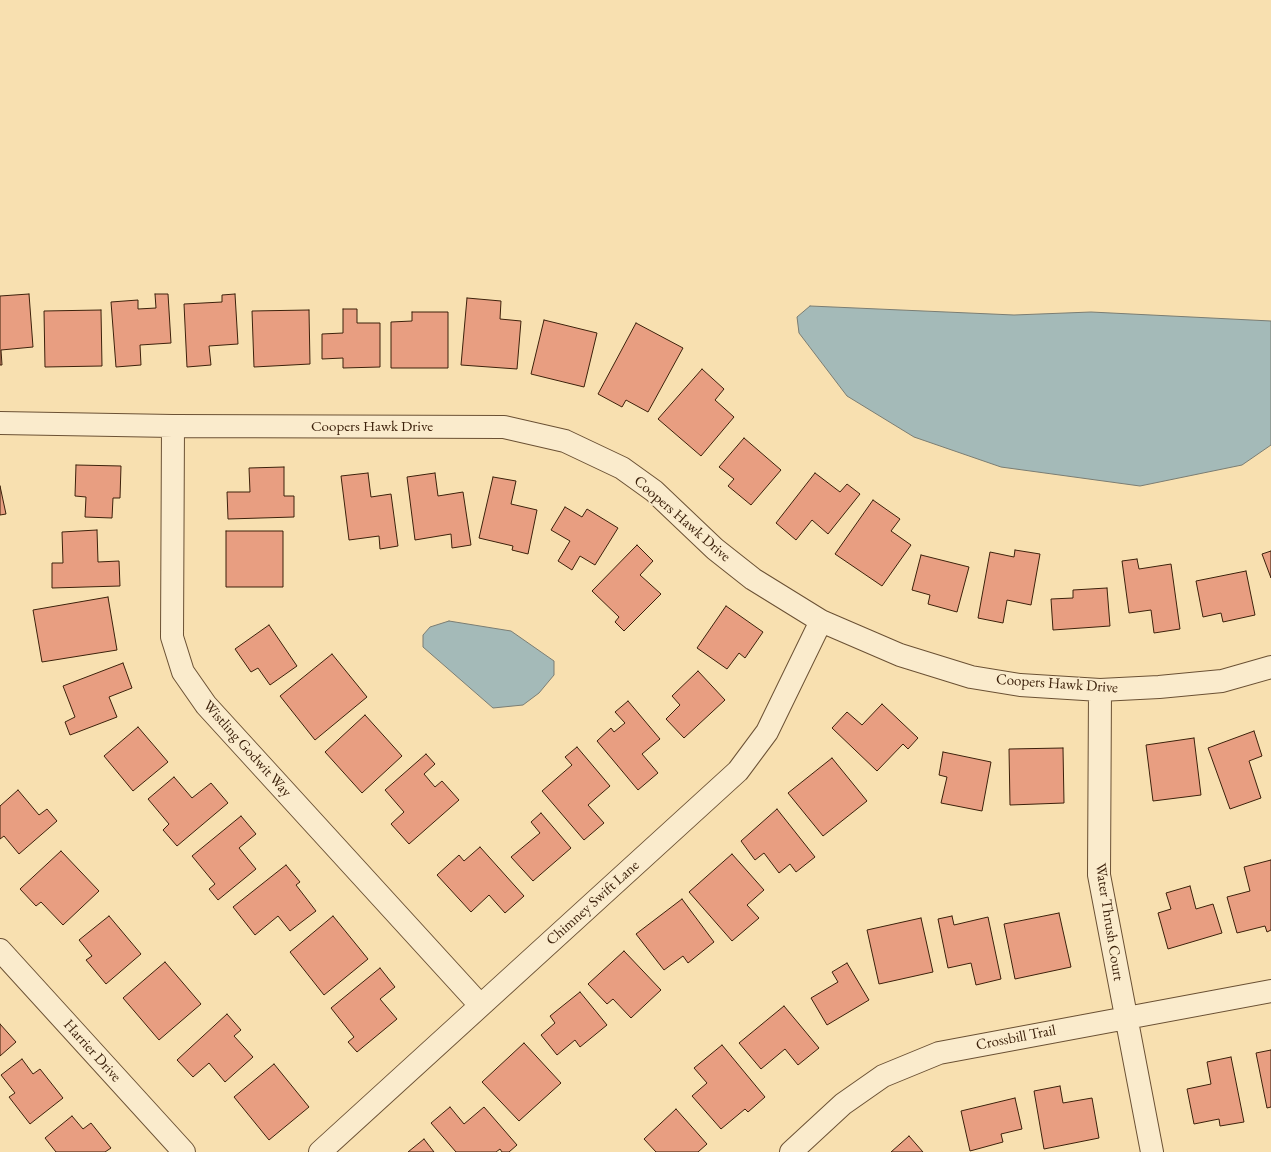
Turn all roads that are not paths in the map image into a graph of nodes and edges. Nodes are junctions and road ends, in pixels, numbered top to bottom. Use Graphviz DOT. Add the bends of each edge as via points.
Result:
graph roads {
  1 [pos="0,423"];
  2 [pos="173,426"];
  3 [pos="821,621"];
  4 [pos="1271,667"];
  5 [pos="1100,690"];
  6 [pos="0,950"];
  7 [pos="1271,991"];
  8 [pos="480,1006"];
  9 [pos="1125,1018"];
  10 [pos="184,1152"];
  11 [pos="320,1152"];
  12 [pos="791,1152"];
  13 [pos="1152,1152"];
  1 -- 2 [label="street, Coopers Hawk Drive"];
  2 -- 3 [label="street, Coopers Hawk Drive" via="504,427 565,441 622,468 654,492 753,579"];
  2 -- 8 [label="street, Wistling Godwit Way" via="172,637 183,672 206,705"];
  3 -- 5 [label="street, Coopers Hawk Drive" via="900,655 971,677 1020,685"];
  3 -- 8 [label="street, Chimney Swift Lane" via="767,732 738,771"];
  4 -- 5 [label="street, Coopers Hawk Drive" via="1222,681"];
  5 -- 9 [label="street, Water Thrush Court" via="1099,876"];
  6 -- 10 [label="street, Harrier Drive"];
  7 -- 9 [label="street, Crossbill Trail"];
  8 -- 11 [label="street, Chimney Swift Lane"];
  9 -- 12 [label="street, Crossbill Trail" via="939,1053 883,1076 843,1104"];
  9 -- 13 [label="street, Water Thrush Court"];
}
